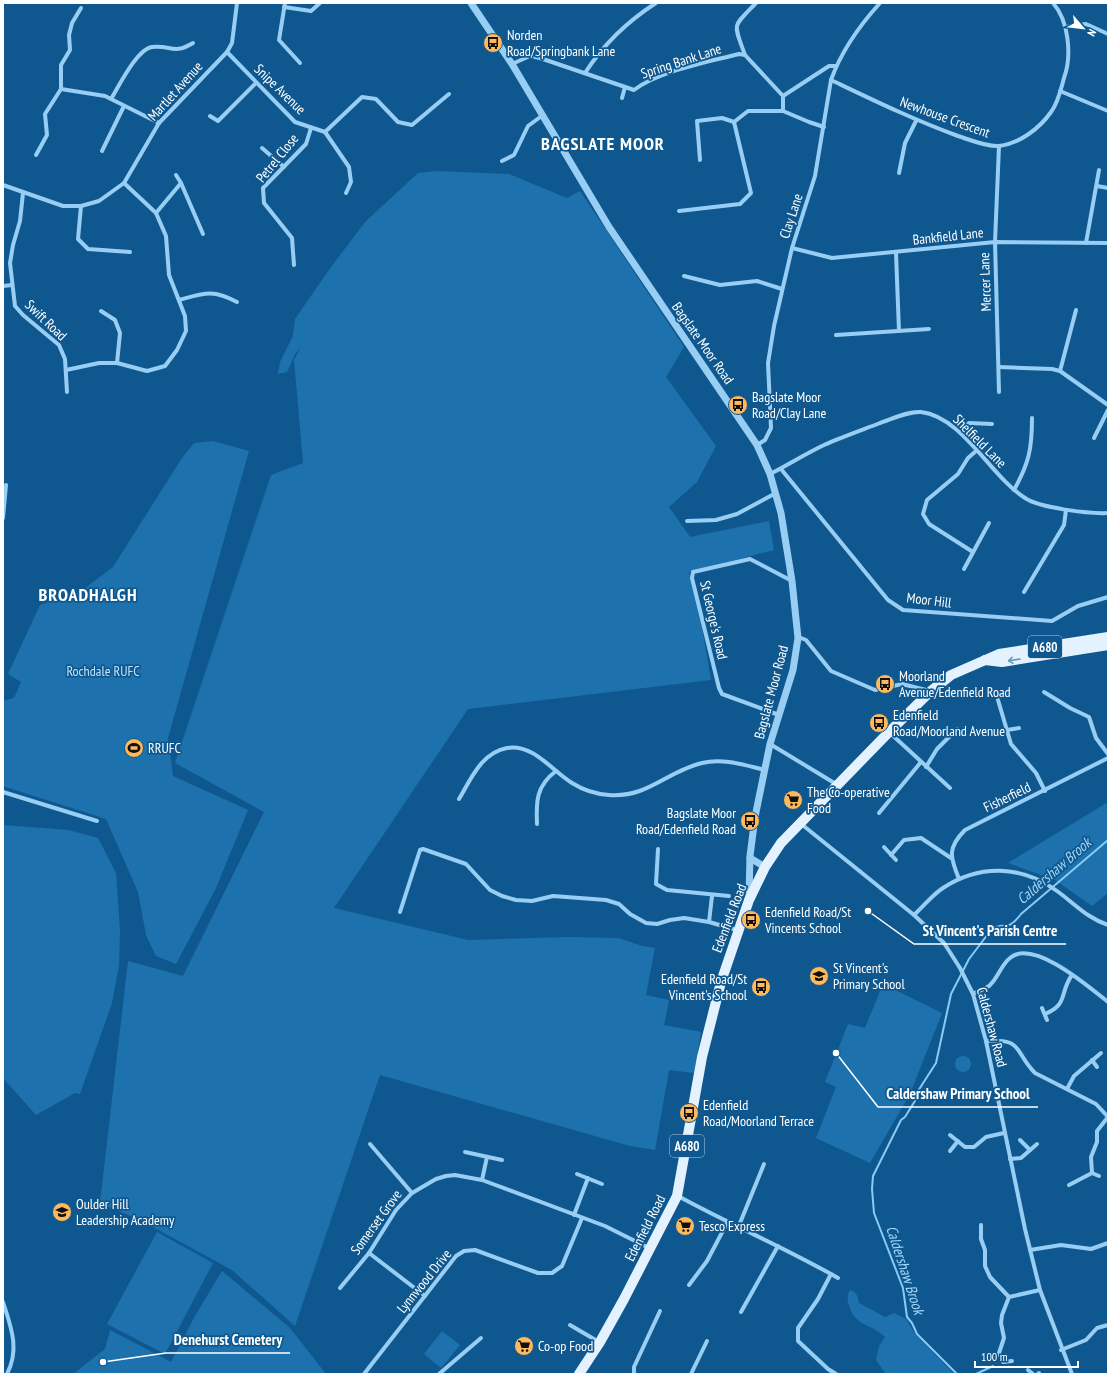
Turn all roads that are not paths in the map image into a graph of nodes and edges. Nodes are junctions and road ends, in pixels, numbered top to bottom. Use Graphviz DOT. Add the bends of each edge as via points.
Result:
graph roads {
  1 [pos="237,3"];
  2 [pos="320,3"];
  3 [pos="471,3"];
  4 [pos="656,3"];
  5 [pos="756,3"];
  6 [pos="880,3"];
  7 [pos="1053,3"];
  8 [pos="285,5"];
  9 [pos="81,8"];
  10 [pos="1066,27"];
  11 [pos="1108,34"];
  12 [pos="193,42"];
  13 [pos="227,52"];
  14 [pos="745,55"];
  15 [pos="300,63"];
  16 [pos="512,64"];
  17 [pos="836,66"];
  18 [pos="585,73"];
  19 [pos="831,80"];
  20 [pos="256,83"];
  21 [pos="625,87"];
  22 [pos="61,89"];
  23 [pos="1060,91"];
  24 [pos="449,94"];
  25 [pos="783,96"];
  26 [pos="622,98"];
  27 [pos="111,99"];
  28 [pos="124,106"];
  29 [pos="783,111"];
  30 [pos="1108,111"];
  31 [pos="543,115"];
  32 [pos="210,116"];
  33 [pos="916,121"];
  34 [pos="734,122"];
  35 [pos="159,123"];
  36 [pos="824,127"];
  37 [pos="311,128"];
  38 [pos="324,132"];
  39 [pos="998,146"];
  40 [pos="262,148"];
  41 [pos="102,151"];
  42 [pos="36,155"];
  43 [pos="700,160"];
  44 [pos="502,161"];
  45 [pos="284,166"];
  46 [pos="1099,170"];
  47 [pos="899,173"];
  48 [pos="176,175"];
  49 [pos="124,183"];
  50 [pos="181,183"];
  51 [pos="3,185"];
  52 [pos="1097,186"];
  53 [pos="1108,188"];
  54 [pos="23,193"];
  55 [pos="346,193"];
  56 [pos="81,206"];
  57 [pos="679,212"];
  58 [pos="156,213"];
  59 [pos="203,234"];
  60 [pos="995,242"];
  61 [pos="1086,243"];
  62 [pos="1108,243"];
  63 [pos="792,248"];
  64 [pos="130,252"];
  65 [pos="896,253"];
  66 [pos="294,265"];
  67 [pos="684,276"];
  68 [pos="12,285"];
  69 [pos="3,286"];
  70 [pos="782,289"];
  71 [pos="179,300"];
  72 [pos="237,302"];
  73 [pos="1076,310"];
  74 [pos="101,311"];
  75 [pos="930,329"];
  76 [pos="899,331"];
  77 [pos="836,335"];
  78 [pos="117,363"];
  79 [pos="999,367"];
  80 [pos="66,370"];
  81 [pos="1060,371"];
  82 [pos="67,392"];
  83 [pos="999,392"];
  84 [pos="1108,405"];
  85 [pos="1108,410"];
  86 [pos="1032,418"];
  87 [pos="992,424"];
  88 [pos="959,432"];
  89 [pos="1094,438"];
  90 [pos="757,445"];
  91 [pos="976,451"];
  92 [pos="781,469"];
  93 [pos="770,474"];
  94 [pos="6,485"];
  95 [pos="1014,490"];
  96 [pos="776,492"];
  97 [pos="1066,510"];
  98 [pos="1108,513"];
  99 [pos="3,518"];
  100 [pos="687,522"];
  101 [pos="990,524"];
  102 [pos="973,552"];
  103 [pos="964,569"];
  104 [pos="792,582"];
  105 [pos="1024,592"];
  106 [pos="1108,597"];
  107 [pos="1108,637"];
  108 [pos="798,638"];
  109 [pos="1108,645"];
  110 [pos="1066,648"];
  111 [pos="930,691"];
  112 [pos="1044,692"];
  113 [pos="998,700"];
  114 [pos="779,716"];
  115 [pos="1019,728"];
  116 [pos="957,729"];
  117 [pos="1007,730"];
  118 [pos="889,732"];
  119 [pos="770,744"];
  120 [pos="1108,754"];
  121 [pos="1108,758"];
  122 [pos="921,762"];
  123 [pos="926,767"];
  124 [pos="764,770"];
  125 [pos="556,771"];
  126 [pos="836,784"];
  127 [pos="950,788"];
  128 [pos="1045,791"];
  129 [pos="3,792"];
  130 [pos="459,800"];
  131 [pos="879,813"];
  132 [pos="97,822"];
  133 [pos="799,823"];
  134 [pos="537,824"];
  135 [pos="884,847"];
  136 [pos="658,849"];
  137 [pos="891,855"];
  138 [pos="750,858"];
  139 [pos="951,858"];
  140 [pos="896,860"];
  141 [pos="765,867"];
  142 [pos="959,879"];
  143 [pos="712,896"];
  144 [pos="729,896"];
  145 [pos="749,900"];
  146 [pos="400,912"];
  147 [pos="914,915"];
  148 [pos="709,922"];
  149 [pos="1108,925"];
  150 [pos="737,930"];
  151 [pos="1072,975"];
  152 [pos="973,994"];
  153 [pos="1108,1002"];
  154 [pos="1042,1008"];
  155 [pos="1044,1014"];
  156 [pos="1047,1020"];
  157 [pos="986,1041"];
  158 [pos="1101,1053"];
  159 [pos="1092,1060"];
  160 [pos="1097,1067"];
  161 [pos="1067,1089"];
  162 [pos="1108,1117"];
  163 [pos="1004,1133"];
  164 [pos="950,1135"];
  165 [pos="1020,1140"];
  166 [pos="958,1141"];
  167 [pos="370,1144"];
  168 [pos="1037,1144"];
  169 [pos="1030,1150"];
  170 [pos="950,1151"];
  171 [pos="465,1152"];
  172 [pos="487,1157"];
  173 [pos="1010,1159"];
  174 [pos="502,1160"];
  175 [pos="764,1164"];
  176 [pos="1092,1173"];
  177 [pos="577,1174"];
  178 [pos="1099,1176"];
  179 [pos="588,1178"];
  180 [pos="482,1180"];
  181 [pos="602,1184"];
  182 [pos="1069,1185"];
  183 [pos="412,1193"];
  184 [pos="677,1196"];
  185 [pos="574,1215"];
  186 [pos="582,1218"];
  187 [pos="727,1223"];
  188 [pos="980,1225"];
  189 [pos="738,1228"];
  190 [pos="1108,1243"];
  191 [pos="778,1246"];
  192 [pos="651,1249"];
  193 [pos="1030,1250"];
  194 [pos="368,1253"];
  195 [pos="831,1274"];
  196 [pos="838,1278"];
  197 [pos="689,1285"];
  198 [pos="340,1288"];
  199 [pos="1040,1290"];
  200 [pos="424,1296"];
  201 [pos="1009,1297"];
  202 [pos="3,1302"];
  203 [pos="660,1311"];
  204 [pos="741,1312"];
  205 [pos="570,1325"];
  206 [pos="1108,1325"];
  207 [pos="481,1338"];
  208 [pos="707,1341"];
  209 [pos="600,1342"];
  210 [pos="1061,1350"];
  211 [pos="1012,1361"];
  212 [pos="1028,1370"];
  213 [pos="7,1374"];
  214 [pos="364,1374"];
  215 [pos="439,1374"];
  216 [pos="579,1374"];
  217 [pos="634,1374"];
  218 [pos="691,1374"];
  219 [pos="836,1374"];
  220 [pos="1033,1374"];
  221 [pos="1072,1374"];
  1 -- 13 [label="street, Martlet Avenue" via="232,43"];
  2 -- 8 [label="street" via="311,11"];
  3 -- 16 [label="street, Bagslate Moor Road"];
  4 -- 18 [label="street" via="637,16 602,49"];
  5 -- 14 [label="street" via="738,19 736,25"];
  6 -- 17 [label="street, Clay Lane" via="860,27"];
  7 -- 10 [label="street, Newhouse Crescent"];
  8 -- 15 [label="street" via="279,40"];
  9 -- 22 [label="street" via="72,23 69,35 70,50 61,65"];
  10 -- 11 [label="street" via="1086,24"];
  10 -- 23 [label="street, Newhouse Crescent" via="1068,56"];
  12 -- 27 [label="street" via="182,50 151,47 139,55"];
  13 -- 20 [label="street, Snipe Avenue"];
  13 -- 35 [label="street, Martlet Avenue"];
  14 -- 21 [label="street, Spring Bank Lane" via="739,54 690,66 642,84 634,90"];
  14 -- 25 [label="street"];
  16 -- 18 [label="street, Spring Bank Lane" via="530,56"];
  16 -- 31 [label="street, Bagslate Moor Road"];
  17 -- 19 [label="street, Clay Lane"];
  17 -- 25 [label="street" via="829,66"];
  18 -- 21 [label="street, Spring Bank Lane"];
  19 -- 33 [label="street, Newhouse Crescent"];
  19 -- 36 [label="street, Clay Lane"];
  20 -- 32 [label="street" via="218,121"];
  20 -- 37 [label="street, Snipe Avenue" via="295,122"];
  21 -- 26 [label="street"];
  22 -- 27 [label="street"];
  22 -- 42 [label="street" via="45,114 47,135"];
  23 -- 30 [label="street"];
  23 -- 39 [label="street, Newhouse Crescent" via="1052,112 1035,130 1023,138"];
  24 -- 38 [label="street" via="412,125 398,122 376,100 362,98"];
  25 -- 29 [label="street"];
  27 -- 28 [label="street"];
  28 -- 35 [label="street"];
  28 -- 41 [label="street"];
  29 -- 34 [label="street" via="748,111"];
  29 -- 36 [label="street"];
  31 -- 44 [label="street" via="528,126 514,155"];
  31 -- 90 [label="street, Bagslate Moor Road" via="609,227"];
  33 -- 39 [label="street, Newhouse Crescent" via="980,143"];
  33 -- 47 [label="street" via="905,143"];
  34 -- 43 [label="street" via="722,118 697,121"];
  34 -- 57 [label="street" via="751,193 740,204"];
  35 -- 49 [label="street, Martlet Avenue"];
  36 -- 63 [label="street, Clay Lane" via="815,176"];
  37 -- 38 [label="street, Snipe Avenue"];
  37 -- 45 [label="street, Petrel Close" via="306,144"];
  38 -- 55 [label="street" via="349,167 351,182"];
  39 -- 60 [label="street, Mercer Lane"];
  40 -- 45 [label="street"];
  45 -- 66 [label="street, Petrel Close" via="263,188 264,203 292,238"];
  46 -- 52 [label="street"];
  48 -- 50 [label="street"];
  49 -- 56 [label="street, Martlet Avenue" via="99,201"];
  49 -- 58 [label="street"];
  50 -- 58 [label="street"];
  50 -- 59 [label="street"];
  51 -- 54 [label="street, Martlet Avenue"];
  52 -- 53 [label="street"];
  52 -- 61 [label="street"];
  54 -- 56 [label="street, Martlet Avenue" via="63,206"];
  54 -- 68 [label="street, Swift Road" via="20,221 12,245"];
  56 -- 64 [label="street" via="78,239 88,250"];
  58 -- 71 [label="street" via="166,236 169,275"];
  60 -- 61 [label="street, Bankfield Lane"];
  60 -- 65 [label="street, Bankfield Lane"];
  60 -- 79 [label="street, Mercer Lane"];
  61 -- 62 [label="street, Bankfield Lane"];
  63 -- 65 [label="street, Bankfield Lane" via="832,258"];
  63 -- 70 [label="street, Clay Lane"];
  65 -- 76 [label="street"];
  67 -- 70 [label="street" via="720,285 757,281"];
  68 -- 69 [label="street"];
  68 -- 80 [label="street, Swift Road" via="15,306 59,345 65,359"];
  70 -- 90 [label="street, Clay Lane" via="768,363 771,428 765,440"];
  71 -- 72 [label="street" via="204,293 222,294"];
  71 -- 78 [label="street" via="185,316 186,331 177,350 165,366 147,371"];
  73 -- 81 [label="street"];
  74 -- 78 [label="street" via="115,320 120,333"];
  75 -- 76 [label="street"];
  76 -- 77 [label="street"];
  78 -- 80 [label="street" via="99,363"];
  79 -- 81 [label="street"];
  79 -- 83 [label="street, Mercer Lane"];
  80 -- 82 [label="street, Swift Road"];
  81 -- 84 [label="street"];
  85 -- 89 [label="street"];
  86 -- 95 [label="street" via="1032,443 1027,467"];
  87 -- 88 [label="street" via="969,423"];
  88 -- 91 [label="street, Shelfield Lane"];
  88 -- 92 [label="street, Shelfield Lane" via="940,418 920,412 900,416 824,445"];
  90 -- 93 [label="street, Bagslate Moor Road"];
  91 -- 95 [label="street, Shelfield Lane"];
  91 -- 102 [label="street" via="958,474 927,500 923,514 929,524"];
  92 -- 93 [label="street, Shelfield Lane"];
  92 -- 106 [label="street, Moor Hill" via="888,600 903,610 1052,621 1078,606"];
  93 -- 96 [label="street, Bagslate Moor Road"];
  94 -- 99 [label="street"];
  95 -- 97 [label="street, Shelfield Lane" via="1026,499"];
  96 -- 100 [label="street" via="737,514 716,520"];
  96 -- 104 [label="street, Bagslate Moor Road"];
  97 -- 98 [label="street, Shelfield Lane"];
  97 -- 105 [label="street" via="1064,525"];
  101 -- 102 [label="street"];
  102 -- 103 [label="street"];
  104 -- 108 [label="street, Bagslate Moor Road"];
  104 -- 114 [label="street, St George's Road" via="750,559 693,572 692,578 722,694"];
  107 -- 110 [label="main road, Edenfield Road / A680"];
  108 -- 111 [label="street" via="806,640 831,671 875,690 902,684"];
  108 -- 114 [label="street, Bagslate Moor Road" via="793,670"];
  109 -- 110 [label="main road, Edenfield Road / A680"];
  110 -- 111 [label="main road, Edenfield Road / A680" via="1002,662 984,660 951,675"];
  111 -- 118 [label="main road, Edenfield Road / A680"];
  112 -- 120 [label="street" via="1089,717 1096,738"];
  113 -- 117 [label="street"];
  114 -- 119 [label="street, Bagslate Moor Road"];
  115 -- 117 [label="street"];
  116 -- 123 [label="street" via="937,749"];
  117 -- 128 [label="street" via="1011,744 1036,773"];
  118 -- 122 [label="street"];
  118 -- 126 [label="main road, Edenfield Road / A680"];
  119 -- 124 [label="street, Bagslate Moor Road"];
  119 -- 126 [label="street"];
  121 -- 128 [label="street, Fisherfield"];
  122 -- 123 [label="street"];
  122 -- 131 [label="street"];
  123 -- 127 [label="street"];
  124 -- 125 [label="street" via="734,763 703,762 646,790 622,795 588,791 572,784"];
  124 -- 138 [label="street, Bagslate Moor Road"];
  125 -- 130 [label="street" via="541,758 526,750 508,748 489,755 480,764"];
  125 -- 134 [label="street" via="545,783 537,798"];
  126 -- 133 [label="main road, Edenfield Road / A680"];
  128 -- 139 [label="street, Fisherfield" via="965,830 954,840"];
  129 -- 132 [label="street"];
  133 -- 141 [label="main road, Edenfield Road / A680" via="781,843"];
  133 -- 147 [label="street, Caldershaw Road"];
  135 -- 137 [label="street"];
  136 -- 143 [label="street" via="656,884 667,890"];
  137 -- 139 [label="street" via="904,840 921,838"];
  137 -- 140 [label="street"];
  138 -- 141 [label="street"];
  138 -- 145 [label="street, Bagslate Moor Road"];
  139 -- 142 [label="street"];
  141 -- 145 [label="main road, Edenfield Road / A680"];
  142 -- 147 [label="street" via="942,888"];
  142 -- 149 [label="street" via="970,873 1004,870 1030,875 1047,884 1096,921"];
  143 -- 144 [label="street"];
  143 -- 148 [label="street"];
  145 -- 150 [label="main road, Edenfield Road / A680"];
  146 -- 148 [label="street" via="420,850 424,849 466,864 490,890 516,900 552,896 606,900 619,904 646,923 657,924 684,918"];
  147 -- 152 [label="street, Caldershaw Road" via="944,943"];
  148 -- 150 [label="street"];
  150 -- 184 [label="main road, Edenfield Road / A680" via="702,1057"];
  151 -- 152 [label="street" via="1037,955 1022,952 1010,958 989,986"];
  151 -- 153 [label="street"];
  151 -- 155 [label="street" via="1065,987 1061,1004"];
  152 -- 157 [label="street, Caldershaw Road"];
  154 -- 155 [label="street"];
  155 -- 156 [label="street"];
  157 -- 161 [label="street" via="1009,1042 1021,1052 1035,1073"];
  157 -- 163 [label="street, Caldershaw Road"];
  158 -- 159 [label="street"];
  159 -- 160 [label="street"];
  159 -- 161 [label="street" via="1074,1076"];
  161 -- 162 [label="street" via="1096,1104"];
  162 -- 176 [label="street" via="1097,1131 1097,1142 1091,1157"];
  163 -- 166 [label="street" via="986,1137 974,1147 965,1147"];
  163 -- 173 [label="street, Caldershaw Road"];
  164 -- 166 [label="street"];
  165 -- 169 [label="street"];
  166 -- 170 [label="street"];
  167 -- 183 [label="street"];
  168 -- 169 [label="street"];
  169 -- 173 [label="street" via="1021,1158"];
  171 -- 172 [label="street"];
  172 -- 174 [label="street"];
  172 -- 180 [label="street"];
  173 -- 193 [label="street, Caldershaw Road"];
  175 -- 189 [label="street"];
  176 -- 178 [label="street"];
  176 -- 182 [label="street"];
  177 -- 179 [label="street"];
  179 -- 181 [label="street"];
  179 -- 185 [label="street"];
  180 -- 183 [label="street, Somerset Grove" via="446,1176 436,1178"];
  180 -- 185 [label="street, Somerset Grove"];
  183 -- 194 [label="street, Somerset Grove" via="396,1210"];
  184 -- 187 [label="street"];
  184 -- 192 [label="main road, Edenfield Road / A680"];
  185 -- 186 [label="street, Somerset Grove"];
  186 -- 192 [label="street, Somerset Grove" via="605,1226"];
  186 -- 200 [label="street, Lynnwood Drive" via="562,1266 552,1273 538,1273 475,1250 464,1251 456,1256"];
  187 -- 189 [label="street"];
  187 -- 197 [label="street" via="707,1261"];
  188 -- 201 [label="street" via="985,1266 990,1277"];
  189 -- 191 [label="street"];
  190 -- 193 [label="street" via="1091,1249 1061,1246"];
  191 -- 195 [label="street"];
  191 -- 204 [label="street"];
  192 -- 209 [label="main road, Edenfield Road / A680"];
  193 -- 199 [label="street, Caldershaw Road"];
  194 -- 198 [label="street, Somerset Grove"];
  194 -- 200 [label="street"];
  195 -- 196 [label="street"];
  195 -- 219 [label="street" via="798,1328 798,1341"];
  199 -- 201 [label="street"];
  199 -- 210 [label="street, Caldershaw Road"];
  200 -- 214 [label="street, Lynnwood Drive"];
  201 -- 211 [label="street" via="1002,1315 1004,1338 999,1353 1003,1362"];
  202 -- 213 [label="street" via="14,1342 14,1356"];
  203 -- 217 [label="street" via="634,1367"];
  205 -- 209 [label="street"];
  206 -- 210 [label="street" via="1097,1328 1086,1340"];
  207 -- 215 [label="street"];
  208 -- 218 [label="street"];
  209 -- 216 [label="main road, Edenfield Road / A680"];
  210 -- 221 [label="street, Caldershaw Road"];
  212 -- 220 [label="street"];
}
